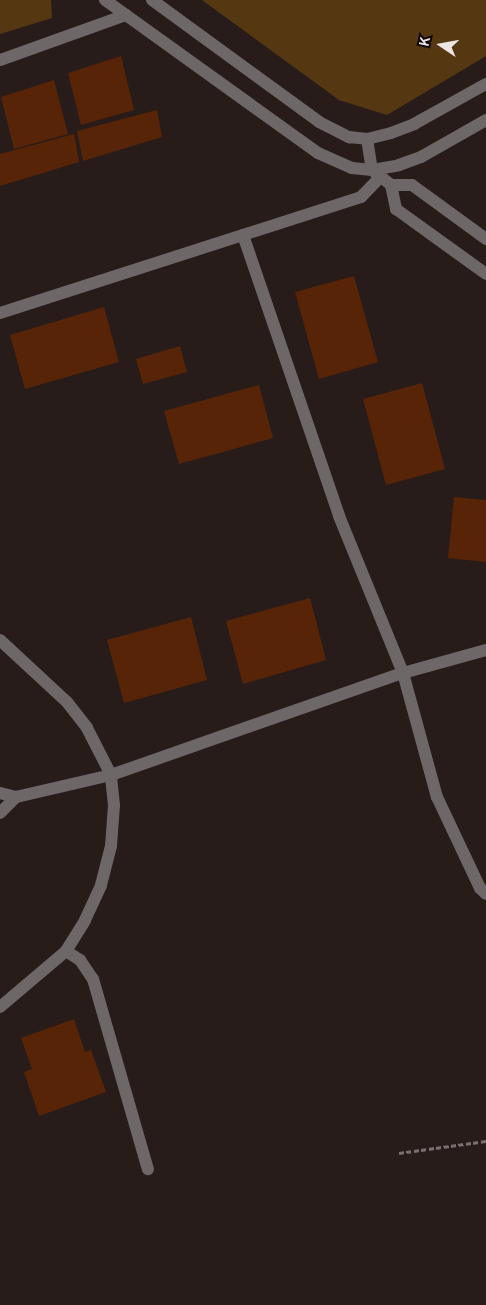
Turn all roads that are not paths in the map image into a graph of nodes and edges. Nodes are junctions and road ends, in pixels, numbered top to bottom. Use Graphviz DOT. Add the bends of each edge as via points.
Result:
graph roads {
  1 [pos="104,0"];
  2 [pos="152,0"];
  3 [pos="126,15"];
  4 [pos="0,60"];
  5 [pos="486,84"];
  6 [pos="486,120"];
  7 [pos="367,139"];
  8 [pos="376,174"];
  9 [pos="391,185"];
  10 [pos="243,235"];
  11 [pos="486,240"];
  12 [pos="486,274"];
  13 [pos="0,313"];
  14 [pos="0,640"];
  15 [pos="486,650"];
  16 [pos="404,673"];
  17 [pos="111,775"];
  18 [pos="0,794"];
  19 [pos="16,797"];
  20 [pos="0,814"];
  21 [pos="486,894"];
  22 [pos="66,950"];
  23 [pos="0,1007"];
  24 [pos="148,1169"];
  1 -- 3 [label="street"];
  2 -- 7 [label="street" via="319,122 342,135"];
  3 -- 4 [label="street"];
  3 -- 8 [label="street" via="318,153 352,168"];
  5 -- 7 [label="street" via="414,124 391,134"];
  6 -- 8 [label="street" via="421,157"];
  7 -- 8 [label="street"];
  8 -- 9 [label="street"];
  8 -- 10 [label="street" via="361,197"];
  9 -- 11 [label="street" via="412,185"];
  9 -- 12 [label="street" via="396,209"];
  10 -- 13 [label="street"];
  10 -- 16 [label="street" via="339,516"];
  14 -- 17 [label="street" via="67,702 87,728"];
  15 -- 16 [label="street"];
  16 -- 17 [label="street"];
  16 -- 21 [label="street" via="437,797 480,888"];
  17 -- 19 [label="street"];
  17 -- 22 [label="street" via="114,805 111,846 101,885 86,920"];
  18 -- 19 [label="street"];
  19 -- 20 [label="street"];
  22 -- 23 [label="street"];
  22 -- 24 [label="street" via="80,960 93,979"];
}
